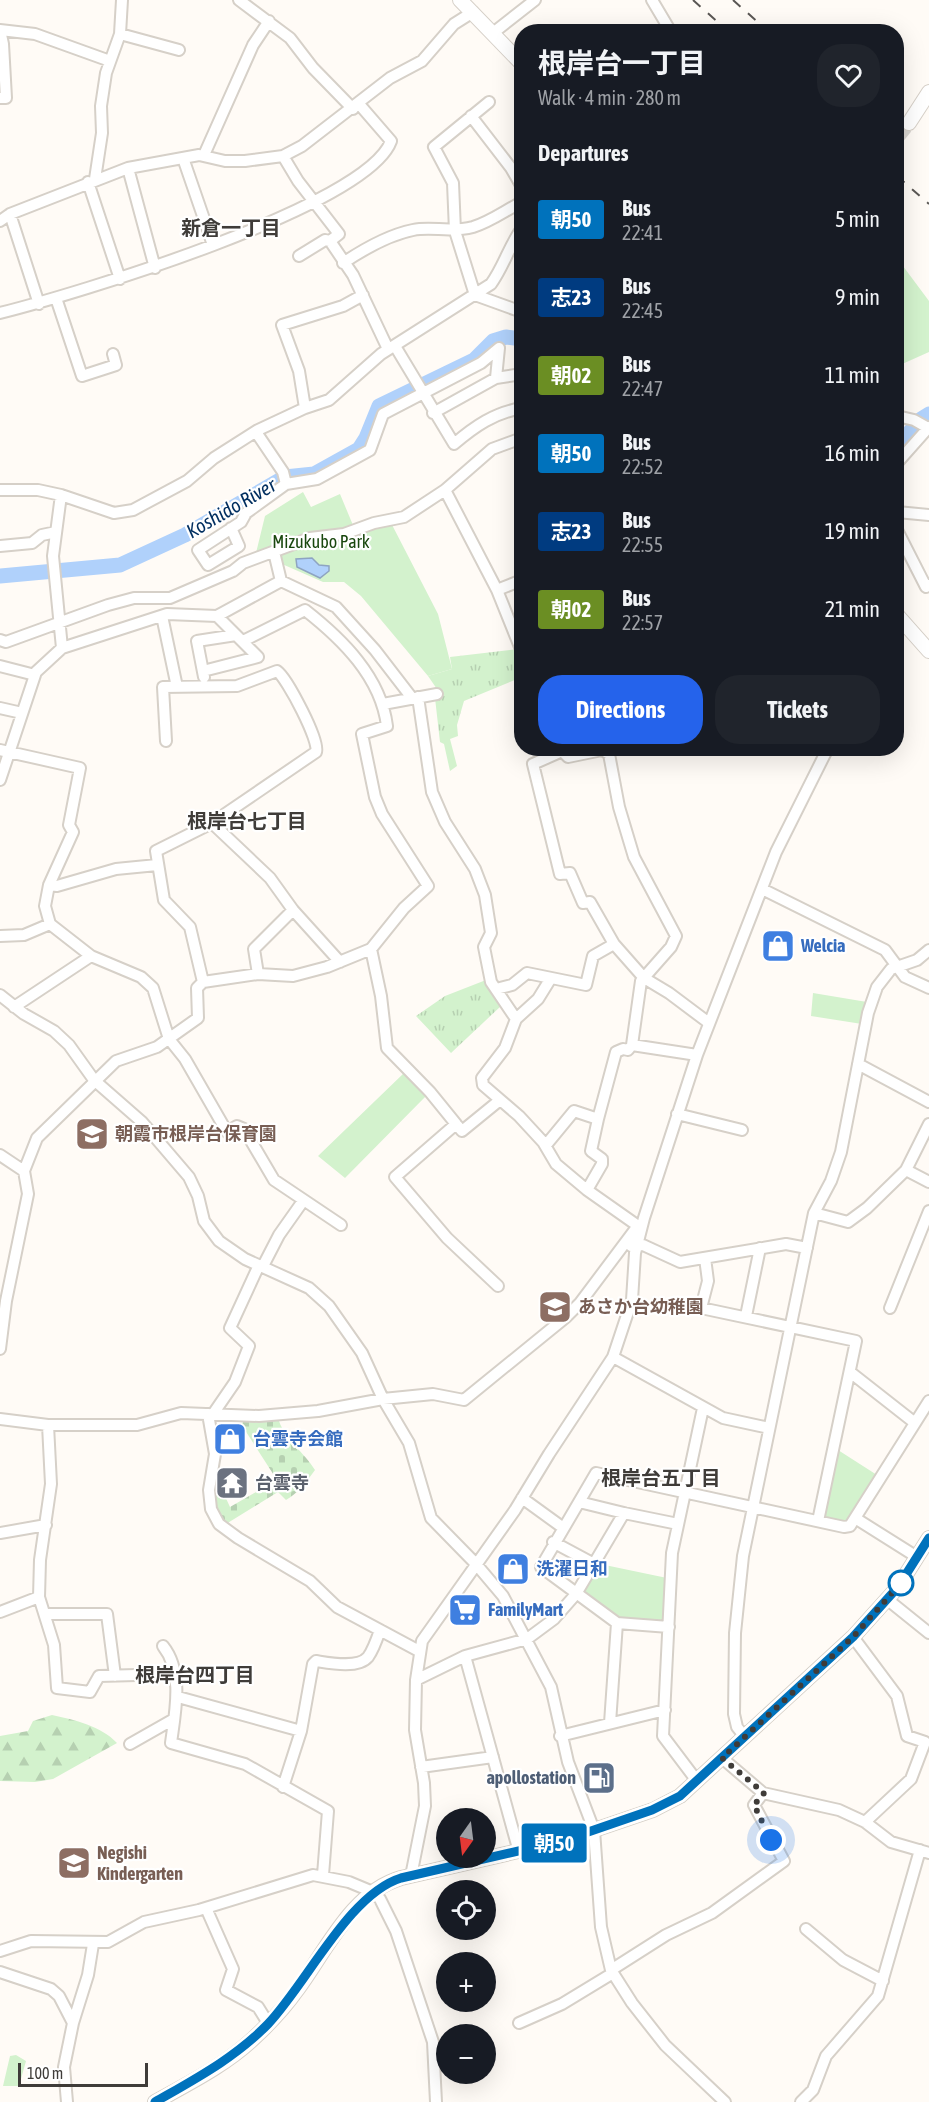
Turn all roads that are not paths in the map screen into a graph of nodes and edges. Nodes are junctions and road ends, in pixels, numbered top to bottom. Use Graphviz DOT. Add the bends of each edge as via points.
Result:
graph roads {
  1 [pos="122,0"];
  2 [pos="239,0"];
  3 [pos="460,0"];
  4 [pos="535,0"];
  5 [pos="652,0"];
  6 [pos="473,12"];
  7 [pos="269,21"];
  8 [pos="666,24"];
  9 [pos="493,33"];
  10 [pos="120,34"];
  11 [pos="179,50"];
  12 [pos="514,55"];
  13 [pos="110,61"];
  14 [pos="929,92"];
  15 [pos="0,98"];
  16 [pos="489,102"];
  17 [pos="356,106"];
  18 [pos="471,116"];
  19 [pos="909,123"];
  20 [pos="204,155"];
  21 [pos="283,156"];
  22 [pos="183,158"];
  23 [pos="128,168"];
  24 [pos="514,176"];
  25 [pos="92,180"];
  26 [pos="315,202"];
  27 [pos="514,206"];
  28 [pos="10,214"];
  29 [pos="0,221"];
  30 [pos="455,231"];
  31 [pos="514,239"];
  32 [pos="330,241"];
  33 [pos="213,245"];
  34 [pos="298,256"];
  35 [pos="343,263"];
  36 [pos="156,268"];
  37 [pos="120,279"];
  38 [pos="363,295"];
  39 [pos="475,295"];
  40 [pos="56,298"];
  41 [pos="39,303"];
  42 [pos="514,309"];
  43 [pos="0,313"];
  44 [pos="391,348"];
  45 [pos="113,354"];
  46 [pos="514,375"];
  47 [pos="496,378"];
  48 [pos="422,390"];
  49 [pos="305,408"];
  50 [pos="514,410"];
  51 [pos="433,412"];
  52 [pos="904,418"];
  53 [pos="923,425"];
  54 [pos="256,432"];
  55 [pos="514,441"];
  56 [pos="904,454"];
  57 [pos="285,479"];
  58 [pos="0,490"];
  59 [pos="445,490"];
  60 [pos="61,495"];
  61 [pos="904,513"];
  62 [pos="929,515"];
  63 [pos="231,528"];
  64 [pos="56,532"];
  65 [pos="904,544"];
  66 [pos="0,546"];
  67 [pos="274,552"];
  68 [pos="281,581"];
  69 [pos="514,583"];
  70 [pos="929,585"];
  71 [pos="497,590"];
  72 [pos="162,616"];
  73 [pos="217,616"];
  74 [pos="58,623"];
  75 [pos="904,623"];
  76 [pos="514,632"];
  77 [pos="239,638"];
  78 [pos="0,640"];
  79 [pos="62,648"];
  80 [pos="929,651"];
  81 [pos="0,666"];
  82 [pos="203,671"];
  83 [pos="34,675"];
  84 [pos="206,686"];
  85 [pos="177,687"];
  86 [pos="437,694"];
  87 [pos="415,698"];
  88 [pos="383,704"];
  89 [pos="0,708"];
  90 [pos="22,713"];
  91 [pos="166,741"];
  92 [pos="4,751"];
  93 [pos="548,756"];
  94 [pos="609,756"];
  95 [pos="824,756"];
  96 [pos="0,780"];
  97 [pos="212,823"];
  98 [pos="157,865"];
  99 [pos="49,885"];
  100 [pos="762,889"];
  101 [pos="293,910"];
  102 [pos="50,924"];
  103 [pos="0,936"];
  104 [pos="614,944"];
  105 [pos="371,949"];
  106 [pos="929,950"];
  107 [pos="91,956"];
  108 [pos="340,962"];
  109 [pos="897,967"];
  110 [pos="258,974"];
  111 [pos="551,978"];
  112 [pos="644,978"];
  113 [pos="203,982"];
  114 [pos="929,988"];
  115 [pos="496,989"];
  116 [pos="0,995"];
  117 [pos="14,1007"];
  118 [pos="516,1019"];
  119 [pos="709,1023"];
  120 [pos="169,1039"];
  121 [pos="632,1045"];
  122 [pos="697,1055"];
  123 [pos="858,1064"];
  124 [pos="94,1080"];
  125 [pos="500,1100"];
  126 [pos="929,1102"];
  127 [pos="677,1114"];
  128 [pos="598,1119"];
  129 [pos="456,1124"];
  130 [pos="929,1125"];
  131 [pos="742,1130"];
  132 [pos="546,1145"];
  133 [pos="0,1155"];
  134 [pos="906,1170"];
  135 [pos="24,1171"];
  136 [pos="929,1182"];
  137 [pos="587,1190"];
  138 [pos="303,1201"];
  139 [pos="929,1210"];
  140 [pos="814,1213"];
  141 [pos="341,1225"];
  142 [pos="639,1228"];
  143 [pos="919,1237"];
  144 [pos="625,1243"];
  145 [pos="929,1243"];
  146 [pos="637,1246"];
  147 [pos="760,1248"];
  148 [pos="807,1248"];
  149 [pos="705,1258"];
  150 [pos="261,1266"];
  151 [pos="498,1286"];
  152 [pos="890,1308"];
  153 [pos="746,1316"];
  154 [pos="791,1326"];
  155 [pos="0,1349"];
  156 [pos="613,1357"];
  157 [pos="850,1372"];
  158 [pos="383,1399"];
  159 [pos="929,1401"];
  160 [pos="703,1408"];
  161 [pos="210,1414"];
  162 [pos="0,1419"];
  163 [pos="915,1423"];
  164 [pos="48,1425"];
  165 [pos="769,1428"];
  166 [pos="685,1492"];
  167 [pos="522,1498"];
  168 [pos="579,1502"];
  169 [pos="752,1506"];
  170 [pos="624,1513"];
  171 [pos="855,1518"];
  172 [pos="818,1521"];
  173 [pos="678,1524"];
  174 [pos="46,1525"];
  175 [pos="562,1527"];
  176 [pos="0,1533"];
  177 [pos="553,1542"];
  178 [pos="924,1549"];
  179 [pos="476,1564"];
  180 [pos="594,1564"];
  181 [pos="576,1594"];
  182 [pos="39,1597"];
  183 [pos="888,1600"];
  184 [pos="0,1612"];
  185 [pos="45,1614"];
  186 [pos="617,1623"];
  187 [pos="669,1627"];
  188 [pos="380,1630"];
  189 [pos="929,1633"];
  190 [pos="853,1637"];
  191 [pos="527,1638"];
  192 [pos="163,1646"];
  193 [pos="419,1651"];
  194 [pos="465,1656"];
  195 [pos="174,1674"];
  196 [pos="116,1676"];
  197 [pos="416,1680"];
  198 [pos="178,1696"];
  199 [pos="666,1710"];
  200 [pos="174,1719"];
  201 [pos="610,1723"];
  202 [pos="301,1731"];
  203 [pos="560,1736"];
  204 [pos="745,1737"];
  205 [pos="130,1744"];
  206 [pos="493,1757"];
  207 [pos="722,1758"];
  208 [pos="422,1767"];
  209 [pos="697,1781"];
  210 [pos="284,1787"];
  211 [pos="764,1793"];
  212 [pos="865,1822"];
  213 [pos="594,1830"];
  214 [pos="924,1851"];
  215 [pos="519,1852"];
  216 [pos="322,1875"];
  217 [pos="411,1876"];
  218 [pos="373,1892"];
  219 [pos="206,1908"];
  220 [pos="806,1929"];
  221 [pos="93,1944"];
  222 [pos="0,1951"];
  223 [pos="612,1971"];
  224 [pos="0,1972"];
  225 [pos="883,1981"];
  226 [pos="73,2023"];
  227 [pos="268,2023"];
  228 [pos="519,2023"];
  229 [pos="67,2102"];
  230 [pos="155,2102"];
  231 [pos="436,2102"];
  232 [pos="725,2102"];
  233 [pos="801,2102"];
  1 -- 10 [label="street"];
  2 -- 7 [label="street"];
  3 -- 6 [label="main road"];
  4 -- 9 [label="street"];
  5 -- 8 [label="street"];
  6 -- 9 [label="main road"];
  6 -- 17 [label="street" via="454,24 422,61 390,78"];
  7 -- 17 [label="street"];
  7 -- 20 [label="street" via="253,45"];
  9 -- 12 [label="main road"];
  10 -- 11 [label="street"];
  10 -- 13 [label="street"];
  13 -- 15 [label="street" via="35,34 0,30 6,98"];
  13 -- 25 [label="street"];
  14 -- 19 [label="main road"];
  16 -- 18 [label="street"];
  17 -- 21 [label="street"];
  17 -- 26 [label="street" via="391,141 388,150 361,175"];
  18 -- 24 [label="street"];
  18 -- 30 [label="street" via="434,147 453,183"];
  20 -- 21 [label="street" via="245,161"];
  20 -- 22 [label="street"];
  21 -- 26 [label="street"];
  22 -- 23 [label="street"];
  22 -- 33 [label="street"];
  23 -- 25 [label="street"];
  23 -- 36 [label="street"];
  25 -- 28 [label="street"];
  25 -- 37 [label="street"];
  26 -- 32 [label="street" via="339,234"];
  26 -- 33 [label="street"];
  27 -- 30 [label="street" via="476,226"];
  28 -- 29 [label="street"];
  28 -- 41 [label="street"];
  30 -- 35 [label="street" via="415,229 369,246"];
  30 -- 39 [label="street"];
  31 -- 39 [label="street" via="503,267"];
  32 -- 34 [label="street" via="325,240"];
  32 -- 35 [label="street"];
  33 -- 36 [label="street"];
  35 -- 38 [label="street"];
  36 -- 37 [label="street"];
  37 -- 40 [label="street"];
  38 -- 44 [label="street"];
  38 -- 49 [label="street" via="343,306 282,325 299,371"];
  39 -- 42 [label="street"];
  39 -- 44 [label="street"];
  40 -- 41 [label="street"];
  40 -- 45 [label="street" via="82,376 116,364"];
  41 -- 43 [label="street"];
  44 -- 48 [label="street"];
  44 -- 49 [label="street" via="329,400"];
  46 -- 47 [label="street"];
  47 -- 48 [label="street" via="499,348 481,363"];
  47 -- 51 [label="street"];
  48 -- 51 [label="street"];
  48 -- 57 [label="street" via="383,414 370,450 317,479"];
  49 -- 54 [label="street"];
  50 -- 51 [label="street" via="473,427 454,444"];
  52 -- 53 [label="street"];
  53 -- 56 [label="street"];
  54 -- 57 [label="street"];
  54 -- 60 [label="street" via="214,458 187,481 133,510 114,513"];
  55 -- 59 [label="street" via="492,449"];
  57 -- 63 [label="street"];
  58 -- 60 [label="street" via="38,490"];
  59 -- 67 [label="street" via="404,517 344,534 310,538"];
  59 -- 71 [label="street"];
  60 -- 64 [label="street"];
  61 -- 62 [label="street"];
  64 -- 66 [label="street" via="42,535 32,543"];
  64 -- 74 [label="street"];
  65 -- 70 [label="street" via="926,587"];
  67 -- 68 [label="street"];
  67 -- 74 [label="street" via="170,598 134,598"];
  68 -- 73 [label="street"];
  68 -- 87 [label="street" via="336,607"];
  69 -- 71 [label="street"];
  71 -- 76 [label="street"];
  72 -- 73 [label="street"];
  72 -- 79 [label="street"];
  72 -- 85 [label="street"];
  73 -- 77 [label="street"];
  74 -- 78 [label="street" via="6,642"];
  74 -- 79 [label="street"];
  75 -- 80 [label="main road"];
  77 -- 82 [label="street" via="197,641"];
  77 -- 82 [label="street" via="258,657"];
  77 -- 88 [label="street" via="305,610 357,657"];
  79 -- 83 [label="street"];
  81 -- 83 [label="street"];
  82 -- 84 [label="street"];
  83 -- 90 [label="street"];
  84 -- 85 [label="street"];
  84 -- 97 [label="street" via="237,686 277,671 297,699 318,748"];
  85 -- 91 [label="street" via="164,687"];
  86 -- 87 [label="street"];
  87 -- 88 [label="street"];
  87 -- 115 [label="street" via="438,809 475,869 485,895 490,933 484,947"];
  88 -- 105 [label="street" via="387,726 362,734 375,797 428,886 404,908"];
  89 -- 90 [label="street"];
  90 -- 92 [label="street"];
  92 -- 96 [label="street"];
  92 -- 99 [label="street" via="80,768 69,825 73,832"];
  93 -- 104 [label="street" via="533,764 560,874 570,873 583,903 590,902"];
  94 -- 112 [label="street" via="634,857 676,936"];
  95 -- 100 [label="street" via="787,827"];
  97 -- 98 [label="street" via="156,851"];
  97 -- 101 [label="street" via="270,878"];
  98 -- 99 [label="street" via="116,869"];
  98 -- 113 [label="street" via="164,900 190,927"];
  99 -- 102 [label="street" via="45,906"];
  100 -- 109 [label="street" via="885,950"];
  100 -- 119 [label="street"];
  101 -- 108 [label="street"];
  101 -- 110 [label="street" via="254,949"];
  102 -- 103 [label="street" via="24,935"];
  102 -- 107 [label="street"];
  104 -- 111 [label="street" via="593,956 586,985"];
  104 -- 112 [label="street"];
  105 -- 108 [label="street"];
  105 -- 129 [label="street" via="387,1048"];
  106 -- 109 [label="street" via="917,960"];
  107 -- 117 [label="street"];
  107 -- 120 [label="street" via="141,977 153,988"];
  108 -- 110 [label="street" via="293,976"];
  109 -- 114 [label="street" via="905,977"];
  109 -- 123 [label="street" via="886,975 874,994"];
  110 -- 113 [label="street"];
  111 -- 115 [label="street" via="527,973 512,985"];
  111 -- 118 [label="street" via="538,999"];
  112 -- 119 [label="street"];
  112 -- 121 [label="street"];
  113 -- 120 [label="street" via="197,988 198,1018"];
  115 -- 118 [label="street"];
  116 -- 117 [label="street"];
  117 -- 124 [label="street" via="54,1031"];
  118 -- 125 [label="street" via="505,1048 482,1078 483,1085"];
  119 -- 122 [label="street"];
  120 -- 124 [label="street" via="158,1047 116,1061"];
  120 -- 138 [label="street" via="227,1132 237,1126 244,1128 274,1180"];
  121 -- 122 [label="street"];
  121 -- 128 [label="street" via="616,1053"];
  122 -- 127 [label="street"];
  123 -- 126 [label="street"];
  123 -- 140 [label="street" via="841,1152"];
  124 -- 135 [label="street" via="36,1138"];
  124 -- 150 [label="street" via="142,1122 189,1178 204,1221 219,1241"];
  125 -- 129 [label="street" via="462,1131"];
  125 -- 132 [label="street"];
  127 -- 131 [label="street"];
  127 -- 142 [label="street"];
  128 -- 132 [label="street" via="574,1110"];
  128 -- 137 [label="street" via="591,1151 602,1159 602,1164"];
  129 -- 151 [label="street" via="395,1177 447,1239"];
  130 -- 134 [label="street"];
  132 -- 137 [label="street" via="556,1164"];
  133 -- 135 [label="street"];
  134 -- 136 [label="street"];
  134 -- 140 [label="street" via="848,1222"];
  135 -- 155 [label="street" via="28,1194"];
  137 -- 142 [label="street"];
  138 -- 141 [label="street"];
  138 -- 150 [label="street"];
  139 -- 143 [label="street"];
  140 -- 148 [label="street"];
  142 -- 144 [label="street"];
  142 -- 146 [label="street"];
  143 -- 145 [label="street"];
  143 -- 152 [label="street"];
  144 -- 146 [label="street"];
  144 -- 158 [label="street" via="566,1317 464,1400 433,1394"];
  146 -- 149 [label="street" via="643,1245 680,1262"];
  146 -- 156 [label="street" via="632,1300"];
  147 -- 148 [label="street" via="786,1244"];
  147 -- 149 [label="street"];
  147 -- 153 [label="street"];
  148 -- 154 [label="street"];
  149 -- 153 [label="street" via="708,1281 701,1308"];
  150 -- 158 [label="street" via="309,1288 329,1306 362,1353"];
  150 -- 161 [label="street" via="230,1328 249,1346 235,1382"];
  153 -- 154 [label="street"];
  154 -- 157 [label="street" via="856,1341"];
  154 -- 165 [label="street"];
  156 -- 160 [label="street"];
  156 -- 167 [label="street"];
  157 -- 163 [label="street"];
  157 -- 172 [label="street"];
  158 -- 161 [label="street" via="318,1411 259,1416"];
  158 -- 179 [label="street" via="409,1443 431,1518"];
  159 -- 163 [label="street"];
  160 -- 165 [label="street" via="723,1418"];
  160 -- 166 [label="street"];
  161 -- 164 [label="street" via="181,1413 137,1425"];
  161 -- 188 [label="street" via="215,1454 208,1490 219,1524 310,1581 337,1607"];
  162 -- 164 [label="street"];
  163 -- 171 [label="street"];
  164 -- 174 [label="street" via="51,1484"];
  165 -- 169 [label="street"];
  166 -- 168 [label="street" via="596,1473"];
  166 -- 169 [label="street"];
  166 -- 173 [label="street"];
  167 -- 175 [label="street"];
  167 -- 179 [label="street"];
  168 -- 170 [label="street"];
  168 -- 175 [label="street"];
  169 -- 172 [label="street"];
  169 -- 204 [label="street" via="741,1566 734,1653 734,1714"];
  170 -- 173 [label="street"];
  170 -- 180 [label="street"];
  171 -- 172 [label="street" via="850,1526 844,1527"];
  171 -- 178 [label="street"];
  173 -- 187 [label="street" via="672,1553"];
  174 -- 176 [label="street"];
  174 -- 182 [label="street"];
  175 -- 177 [label="street"];
  177 -- 180 [label="street"];
  177 -- 181 [label="street" via="541,1567"];
  178 -- 183 [label="main road"];
  179 -- 191 [label="street" via="503,1596"];
  179 -- 193 [label="street" via="426,1633"];
  180 -- 181 [label="street"];
  181 -- 186 [label="street"];
  181 -- 191 [label="street" via="554,1619"];
  182 -- 184 [label="street"];
  182 -- 185 [label="street"];
  183 -- 189 [label="street"];
  183 -- 190 [label="main road"];
  185 -- 196 [label="street" via="107,1614"];
  185 -- 196 [label="street" via="54,1645 57,1688 90,1692 99,1676"];
  186 -- 187 [label="street"];
  186 -- 201 [label="street"];
  187 -- 199 [label="street"];
  188 -- 193 [label="street"];
  188 -- 202 [label="street" via="363,1661 313,1664"];
  190 -- 204 [label="main road"];
  190 -- 212 [label="street" via="897,1696 907,1736 925,1742 911,1779"];
  191 -- 194 [label="street"];
  191 -- 203 [label="street" via="551,1687"];
  192 -- 195 [label="street" via="170,1654"];
  193 -- 197 [label="street"];
  194 -- 197 [label="street"];
  194 -- 206 [label="street"];
  195 -- 196 [label="street"];
  195 -- 198 [label="street"];
  197 -- 208 [label="street" via="415,1730"];
  198 -- 200 [label="street"];
  198 -- 202 [label="street"];
  199 -- 201 [label="street"];
  199 -- 209 [label="street" via="663,1736"];
  200 -- 205 [label="street"];
  200 -- 210 [label="street" via="171,1743 245,1764"];
  201 -- 203 [label="street"];
  202 -- 210 [label="street"];
  203 -- 213 [label="street"];
  204 -- 207 [label="main road"];
  206 -- 208 [label="street"];
  206 -- 215 [label="street"];
  207 -- 209 [label="main road"];
  207 -- 211 [label="street"];
  208 -- 217 [label="street" via="425,1806"];
  209 -- 213 [label="main road" via="661,1807"];
  210 -- 216 [label="street" via="328,1811"];
  211 -- 212 [label="street" via="839,1810"];
  211 -- 223 [label="street" via="754,1805 784,1861 712,1913 666,1935"];
  212 -- 214 [label="street" via="891,1842"];
  213 -- 215 [label="main road"];
  213 -- 223 [label="street" via="601,1927"];
  214 -- 225 [label="street"];
  215 -- 217 [label="main road"];
  216 -- 218 [label="street"];
  216 -- 219 [label="street"];
  217 -- 218 [label="main road"];
  218 -- 227 [label="main road" via="354,1910 296,1992"];
  218 -- 231 [label="street" via="396,1931 429,2029 435,2055"];
  219 -- 221 [label="street" via="144,1922 115,1939"];
  219 -- 227 [label="street" via="233,1969 226,1990 258,2007"];
  220 -- 225 [label="street" via="843,1960"];
  221 -- 222 [label="street" via="31,1941"];
  221 -- 226 [label="street"];
  223 -- 228 [label="street" via="562,2004"];
  223 -- 232 [label="street" via="665,2045"];
  224 -- 226 [label="street" via="51,1989"];
  225 -- 233 [label="street" via="878,1996 826,2056 813,2090"];
  226 -- 229 [label="street" via="64,2067"];
  227 -- 230 [label="main road" via="244,2047 213,2069"];
}
